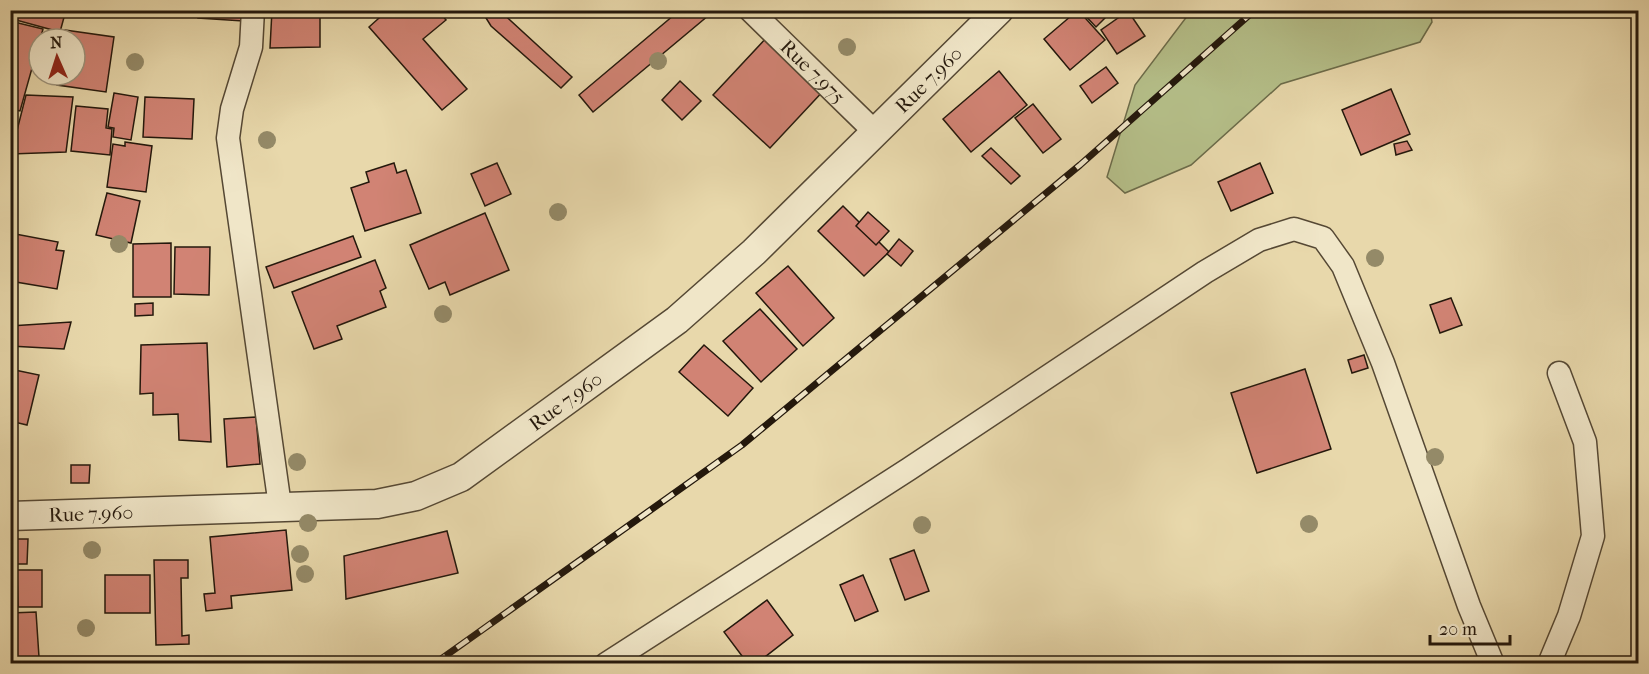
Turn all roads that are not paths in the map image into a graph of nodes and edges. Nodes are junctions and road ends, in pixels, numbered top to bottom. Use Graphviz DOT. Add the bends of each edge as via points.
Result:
graph roads {
  1 [pos="253,10"];
  2 [pos="750,10"];
  3 [pos="999,10"];
  4 [pos="876,133"];
  5 [pos="1559,374"];
  6 [pos="280,506"];
  7 [pos="10,516"];
  8 [pos="606,663"];
  9 [pos="1494,663"];
  10 [pos="1549,663"];
  1 -- 6 [label="street" via="251,47 228,138"];
  2 -- 4 [label="street, Rue 7.975"];
  3 -- 4 [label="street, Rue 7.960"];
  4 -- 6 [label="street, Rue 7.960" via="678,320 461,477 416,496 377,504"];
  5 -- 10 [label="street" via="1585,442 1593,536 1569,616"];
  6 -- 7 [label="street, Rue 7.960"];
  8 -- 9 [label="street" via="909,469 1205,272 1259,240 1294,229 1323,238 1343,266 1383,363 1469,606"];
}
